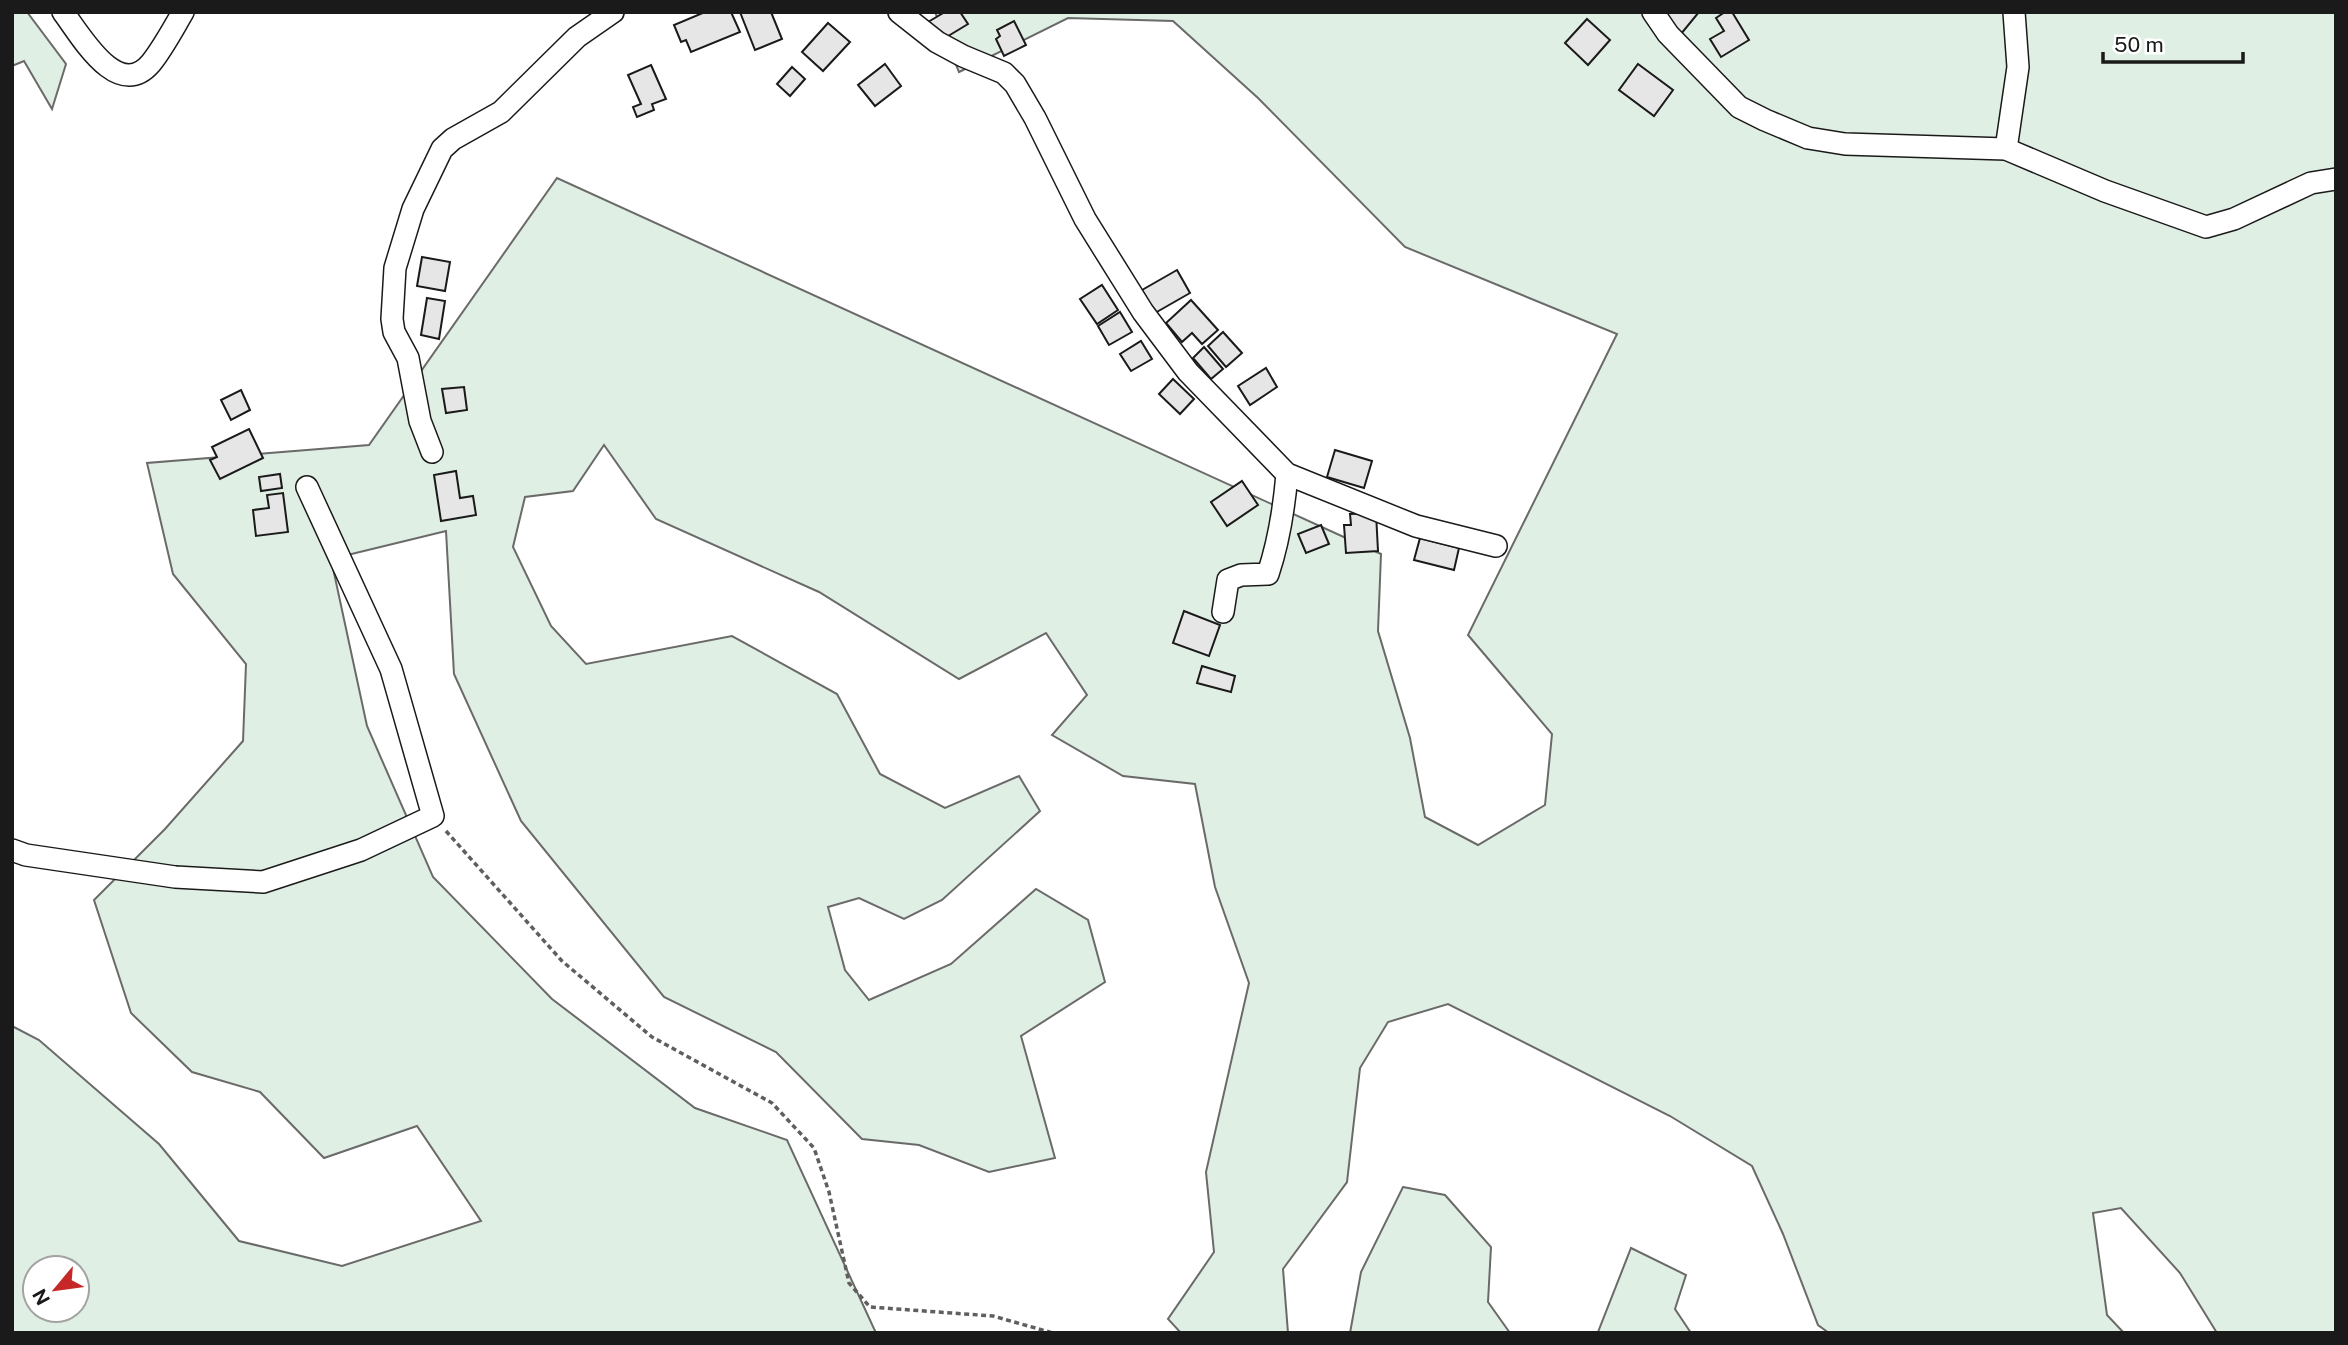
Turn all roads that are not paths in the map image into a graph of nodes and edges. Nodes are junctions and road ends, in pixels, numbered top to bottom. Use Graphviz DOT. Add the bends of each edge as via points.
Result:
graph roads {
  1 [pos="63,12"];
  2 [pos="183,12"];
  3 [pos="613,12"];
  4 [pos="899,12"];
  5 [pos="1653,12"];
  6 [pos="2014,12"];
  7 [pos="2006,149"];
  8 [pos="2336,178"];
  9 [pos="432,452"];
  10 [pos="1287,474"];
  11 [pos="307,488"];
  12 [pos="1496,546"];
  13 [pos="1223,612"];
  14 [pos="12,850"];
  1 -- 2 [label="street" via="105,66 119,75 135,75 150,65"];
  3 -- 9 [label="street" via="577,37 500,112 442,149 413,209 395,268 391,319 408,358 420,421"];
  4 -- 10 [label="street" via="937,42 1004,73 1015,84 1085,219 1143,312 1188,372"];
  5 -- 7 [label="street" via="1668,34 1739,107 1808,138 1845,144"];
  6 -- 7 [label="street" via="2018,67"];
  7 -- 8 [label="street" via="2206,227 2311,183"];
  10 -- 12 [label="street" via="1416,526"];
  10 -- 13 [label="street" via="1283,514 1268,574 1228,580"];
  11 -- 14 [label="street" via="391,668 433,816 362,850 263,882 175,877"];
}
